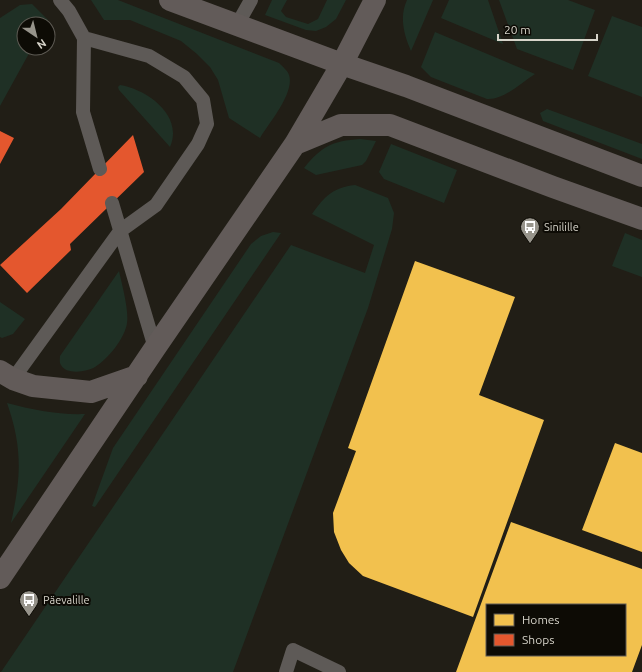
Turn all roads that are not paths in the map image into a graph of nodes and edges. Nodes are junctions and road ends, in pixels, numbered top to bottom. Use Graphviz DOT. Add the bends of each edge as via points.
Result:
graph roads {
  1 [pos="60,0"];
  2 [pos="170,0"];
  3 [pos="251,0"];
  4 [pos="375,0"];
  5 [pos="237,25"];
  6 [pos="84,38"];
  7 [pos="342,64"];
  8 [pos="295,144"];
  9 [pos="100,169"];
  10 [pos="642,176"];
  11 [pos="112,203"];
  12 [pos="642,219"];
  13 [pos="120,231"];
  14 [pos="155,348"];
  15 [pos="6,375"];
  16 [pos="137,376"];
  17 [pos="0,578"];
  18 [pos="286,672"];
  19 [pos="339,672"];
  1 -- 6 [label="lane"];
  2 -- 5 [label="main road"];
  3 -- 5 [label="lane"];
  4 -- 7 [label="main road"];
  5 -- 7 [label="main road"];
  6 -- 9 [label="lane" via="83,112"];
  6 -- 13 [label="lane" via="149,56 184,77 203,100 207,124 198,144 156,205"];
  7 -- 8 [label="main road"];
  7 -- 10 [label="main road"];
  8 -- 12 [label="main road" via="341,125 390,126"];
  8 -- 14 [label="main road"];
  11 -- 13 [label="lane"];
  13 -- 14 [label="lane"];
  13 -- 15 [label="lane"];
  14 -- 16 [label="main road"];
  15 -- 16 [label="main road" via="33,386 91,392"];
  16 -- 17 [label="main road"];
  18 -- 19 [label="lane" via="293,650"];
}
